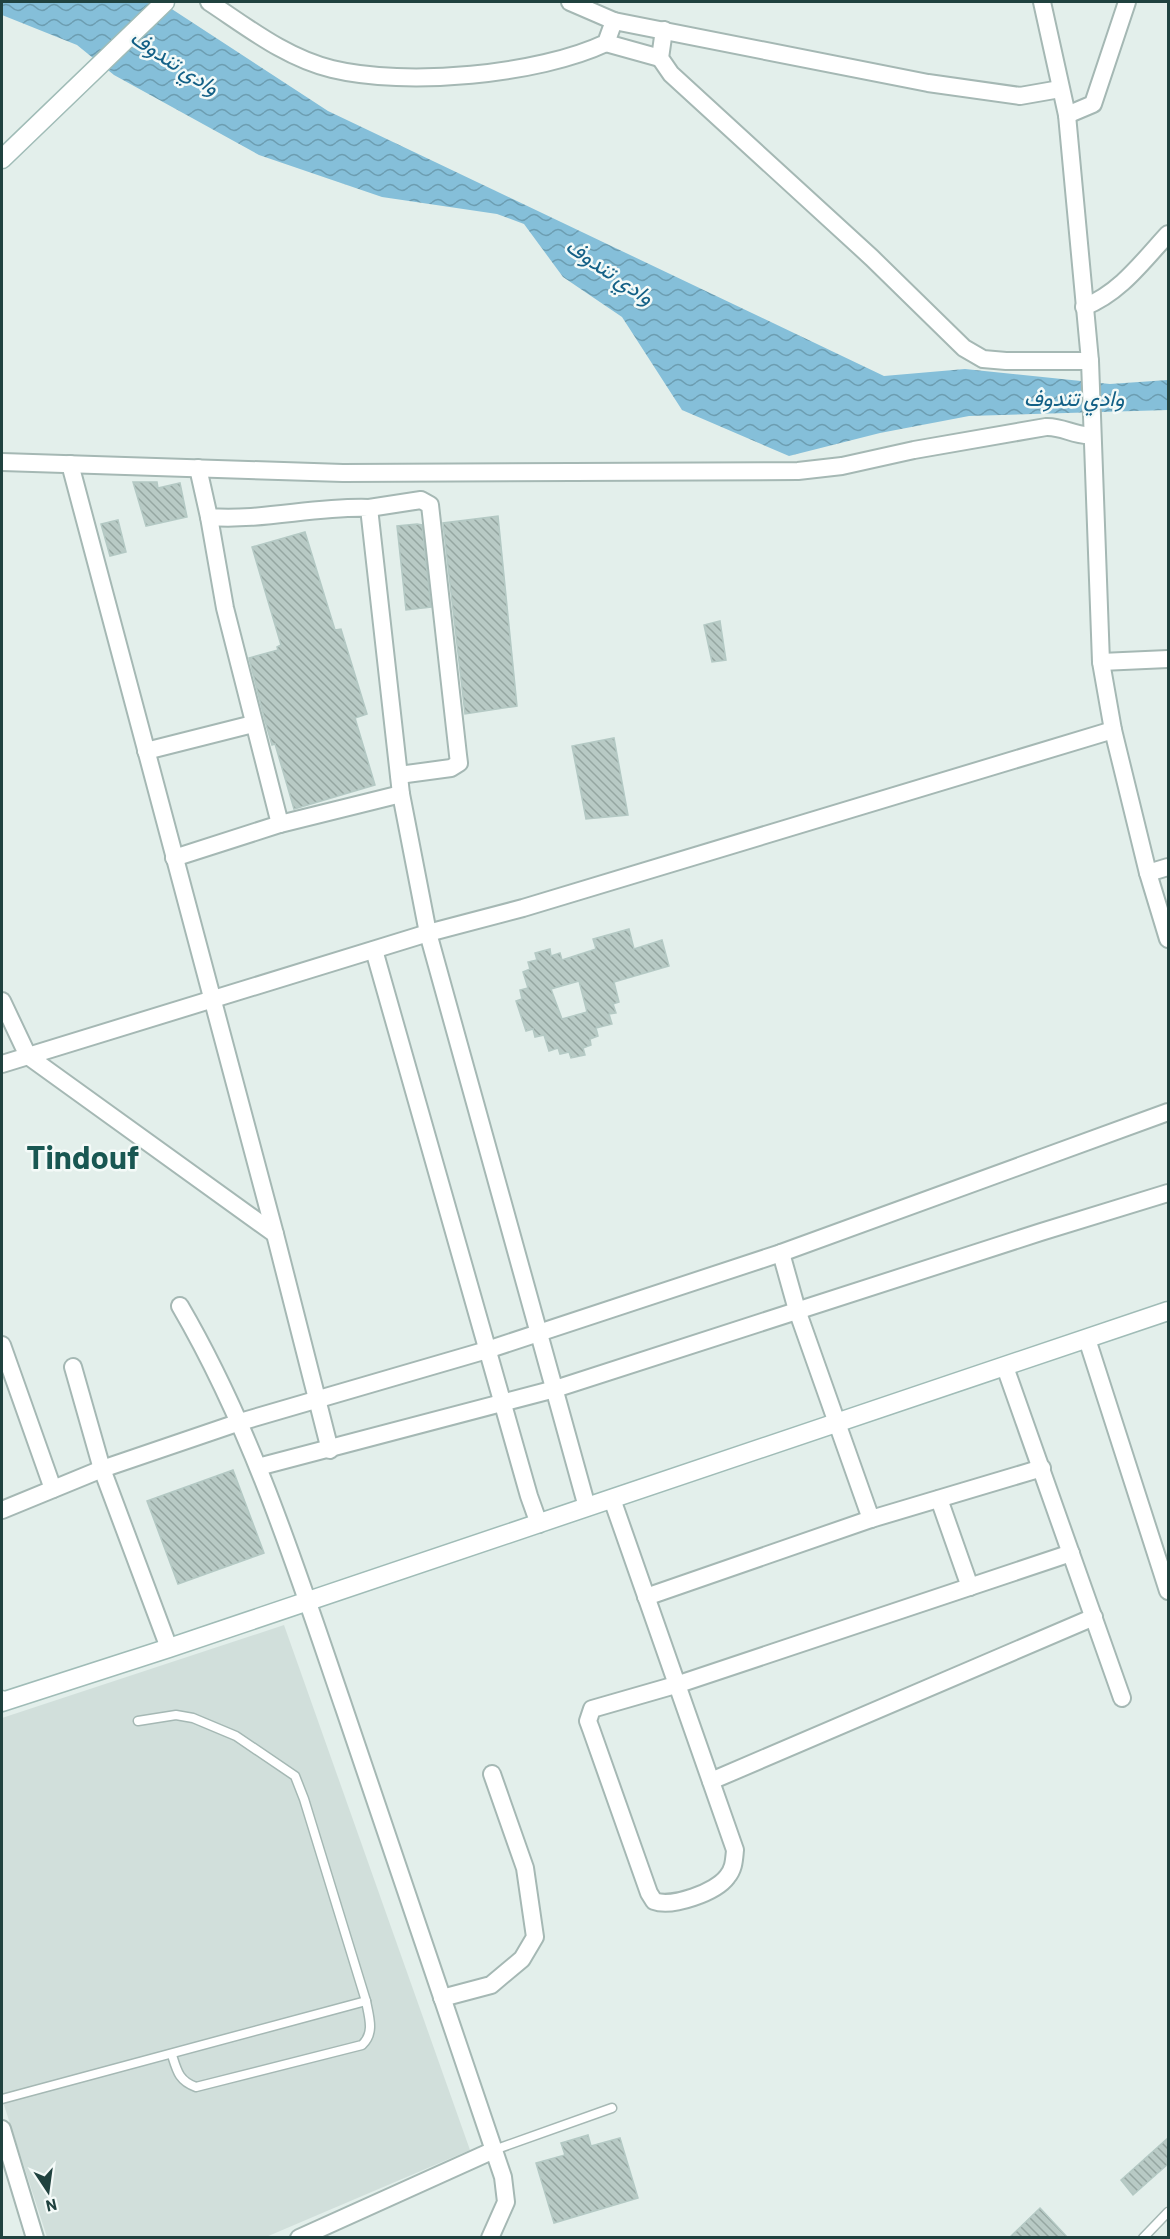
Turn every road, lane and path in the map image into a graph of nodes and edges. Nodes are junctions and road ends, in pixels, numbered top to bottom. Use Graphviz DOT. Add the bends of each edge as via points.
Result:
graph roads {
  1 [pos="165,2"];
  2 [pos="208,2"];
  3 [pos="570,2"];
  4 [pos="1042,2"];
  5 [pos="1127,2"];
  6 [pos="614,21"];
  7 [pos="664,30"];
  8 [pos="606,43"];
  9 [pos="660,58"];
  10 [pos="1060,89"];
  11 [pos="1067,115"];
  12 [pos="2,159"];
  13 [pos="1168,234"];
  14 [pos="1084,307"];
  15 [pos="1090,361"];
  16 [pos="1092,435"];
  17 [pos="2,462"];
  18 [pos="70,464"];
  19 [pos="198,468"];
  20 [pos="369,508"];
  21 [pos="209,517"];
  22 [pos="1168,659"];
  23 [pos="1101,662"];
  24 [pos="253,724"];
  25 [pos="1113,730"];
  26 [pos="146,751"];
  27 [pos="399,775"];
  28 [pos="401,794"];
  29 [pos="280,824"];
  30 [pos="174,858"];
  31 [pos="1168,867"];
  32 [pos="1148,873"];
  33 [pos="428,933"];
  34 [pos="1168,939"];
  35 [pos="374,950"];
  36 [pos="2,1001"];
  37 [pos="212,1001"];
  38 [pos="28,1056"];
  39 [pos="2,1064"];
  40 [pos="1168,1112"];
  41 [pos="1168,1194"];
  42 [pos="275,1234"];
  43 [pos="781,1252"];
  44 [pos="180,1306"];
  45 [pos="797,1310"];
  46 [pos="1168,1311"];
  47 [pos="539,1333"];
  48 [pos="1087,1339"];
  49 [pos="2,1345"];
  50 [pos="487,1350"];
  51 [pos="5,1367"];
  52 [pos="73,1367"];
  53 [pos="1005,1367"];
  54 [pos="555,1389"];
  55 [pos="315,1399"];
  56 [pos="503,1404"];
  57 [pos="240,1422"];
  58 [pos="836,1425"];
  59 [pos="330,1450"];
  60 [pos="258,1467"];
  61 [pos="1042,1468"];
  62 [pos="102,1469"];
  63 [pos="53,1489"];
  64 [pos="612,1499"];
  65 [pos="939,1499"];
  66 [pos="587,1507"];
  67 [pos="2,1510"];
  68 [pos="871,1519"];
  69 [pos="539,1524"];
  70 [pos="1071,1553"];
  71 [pos="970,1587"];
  72 [pos="1168,1591"];
  73 [pos="646,1597"];
  74 [pos="308,1601"];
  75 [pos="1094,1617"];
  76 [pos="169,1648"];
  77 [pos="679,1684"];
  78 [pos="1122,1698"];
  79 [pos="2,1702"];
  80 [pos="138,1721"];
  81 [pos="492,1773"];
  82 [pos="711,1781"];
  83 [pos="442,1998"];
  84 [pos="366,2001"];
  85 [pos="172,2055"];
  86 [pos="2,2099"];
  87 [pos="612,2108"];
  88 [pos="2,2129"];
  89 [pos="494,2150"];
  90 [pos="1168,2212"];
  91 [pos="489,2237"];
  92 [pos="35,2238"];
  93 [pos="299,2238"];
  94 [pos="1143,2238"];
  1 -- 12 [label="main road"];
  2 -- 8 [label="street" via="276,47 332,69 367,75 429,76 526,67 579,55"];
  3 -- 6 [label="street"];
  4 -- 10 [label="street"];
  5 -- 11 [label="street" via="1093,104"];
  6 -- 7 [label="street"];
  6 -- 8 [label="street"];
  7 -- 9 [label="street"];
  7 -- 10 [label="street" via="928,83 1020,96"];
  8 -- 9 [label="street"];
  9 -- 15 [label="street" via="671,74 964,348 983,358 1006,361"];
  10 -- 11 [label="street"];
  11 -- 14 [label="street"];
  13 -- 14 [label="street" via="1117,288 1104,299"];
  14 -- 15 [label="street"];
  15 -- 16 [label="street"];
  16 -- 19 [label="street" via="1082,436 1059,426 1046,427 798,471 343,473"];
  16 -- 23 [label="street"];
  17 -- 18 [label="street"];
  18 -- 19 [label="street"];
  18 -- 26 [label="street"];
  19 -- 21 [label="street"];
  20 -- 21 [label="street" via="337,507 248,519"];
  20 -- 27 [label="street"];
  20 -- 27 [label="street" via="421,500 430,505 459,763 451,768"];
  21 -- 24 [label="street" via="225,608"];
  22 -- 23 [label="street"];
  23 -- 25 [label="street"];
  24 -- 26 [label="street"];
  24 -- 29 [label="street"];
  25 -- 32 [label="street"];
  25 -- 33 [label="street" via="523,908"];
  26 -- 30 [label="street"];
  27 -- 28 [label="street"];
  28 -- 29 [label="street"];
  28 -- 33 [label="street"];
  29 -- 30 [label="street"];
  30 -- 37 [label="street"];
  31 -- 32 [label="street"];
  32 -- 34 [label="street"];
  33 -- 35 [label="street"];
  33 -- 47 [label="street"];
  35 -- 37 [label="street"];
  35 -- 50 [label="street"];
  36 -- 38 [label="street"];
  37 -- 38 [label="street"];
  37 -- 42 [label="street"];
  38 -- 39 [label="street"];
  38 -- 42 [label="street"];
  40 -- 43 [label="street"];
  41 -- 45 [label="street"];
  42 -- 55 [label="street"];
  43 -- 45 [label="street"];
  43 -- 47 [label="street"];
  44 -- 57 [label="street" via="212,1361"];
  45 -- 54 [label="street"];
  45 -- 58 [label="street"];
  46 -- 48 [label="main road"];
  47 -- 50 [label="street"];
  47 -- 54 [label="street"];
  48 -- 53 [label="main road"];
  48 -- 72 [label="street"];
  49 -- 51 [label="street"];
  50 -- 55 [label="street"];
  50 -- 56 [label="street"];
  51 -- 63 [label="street"];
  52 -- 62 [label="street"];
  53 -- 58 [label="main road"];
  53 -- 61 [label="street"];
  54 -- 56 [label="street"];
  54 -- 66 [label="street"];
  55 -- 57 [label="street"];
  55 -- 59 [label="street"];
  56 -- 59 [label="street"];
  56 -- 69 [label="street"];
  57 -- 60 [label="street"];
  57 -- 62 [label="street"];
  58 -- 64 [label="main road"];
  58 -- 68 [label="street"];
  59 -- 60 [label="street"];
  60 -- 74 [label="street"];
  61 -- 65 [label="street"];
  61 -- 70 [label="street"];
  62 -- 63 [label="street"];
  62 -- 76 [label="street"];
  63 -- 67 [label="street"];
  64 -- 66 [label="main road"];
  64 -- 73 [label="street"];
  65 -- 68 [label="street"];
  65 -- 71 [label="street"];
  66 -- 69 [label="main road"];
  68 -- 73 [label="street"];
  69 -- 74 [label="main road"];
  70 -- 71 [label="street"];
  70 -- 75 [label="street"];
  71 -- 77 [label="street"];
  73 -- 77 [label="street"];
  74 -- 76 [label="main road"];
  74 -- 83 [label="street"];
  75 -- 78 [label="street"];
  75 -- 82 [label="street"];
  76 -- 79 [label="main road"];
  77 -- 82 [label="street"];
  77 -- 82 [label="street" via="592,1709 589,1715 654,1901 663,1905 687,1900 726,1879 733,1868 735,1850"];
  80 -- 84 [label="lane" via="176,1715 194,1718 236,1736 294,1776"];
  81 -- 83 [label="street" via="525,1868 535,1937 522,1959 491,1985"];
  83 -- 89 [label="street"];
  84 -- 85 [label="lane"];
  84 -- 85 [label="lane" via="370,2034 362,2045 196,2087 180,2077"];
  85 -- 86 [label="lane"];
  87 -- 89 [label="lane"];
  88 -- 92 [label="street"];
  89 -- 91 [label="street" via="506,2202"];
  89 -- 93 [label="street"];
  90 -- 94 [label="lane"];
}
